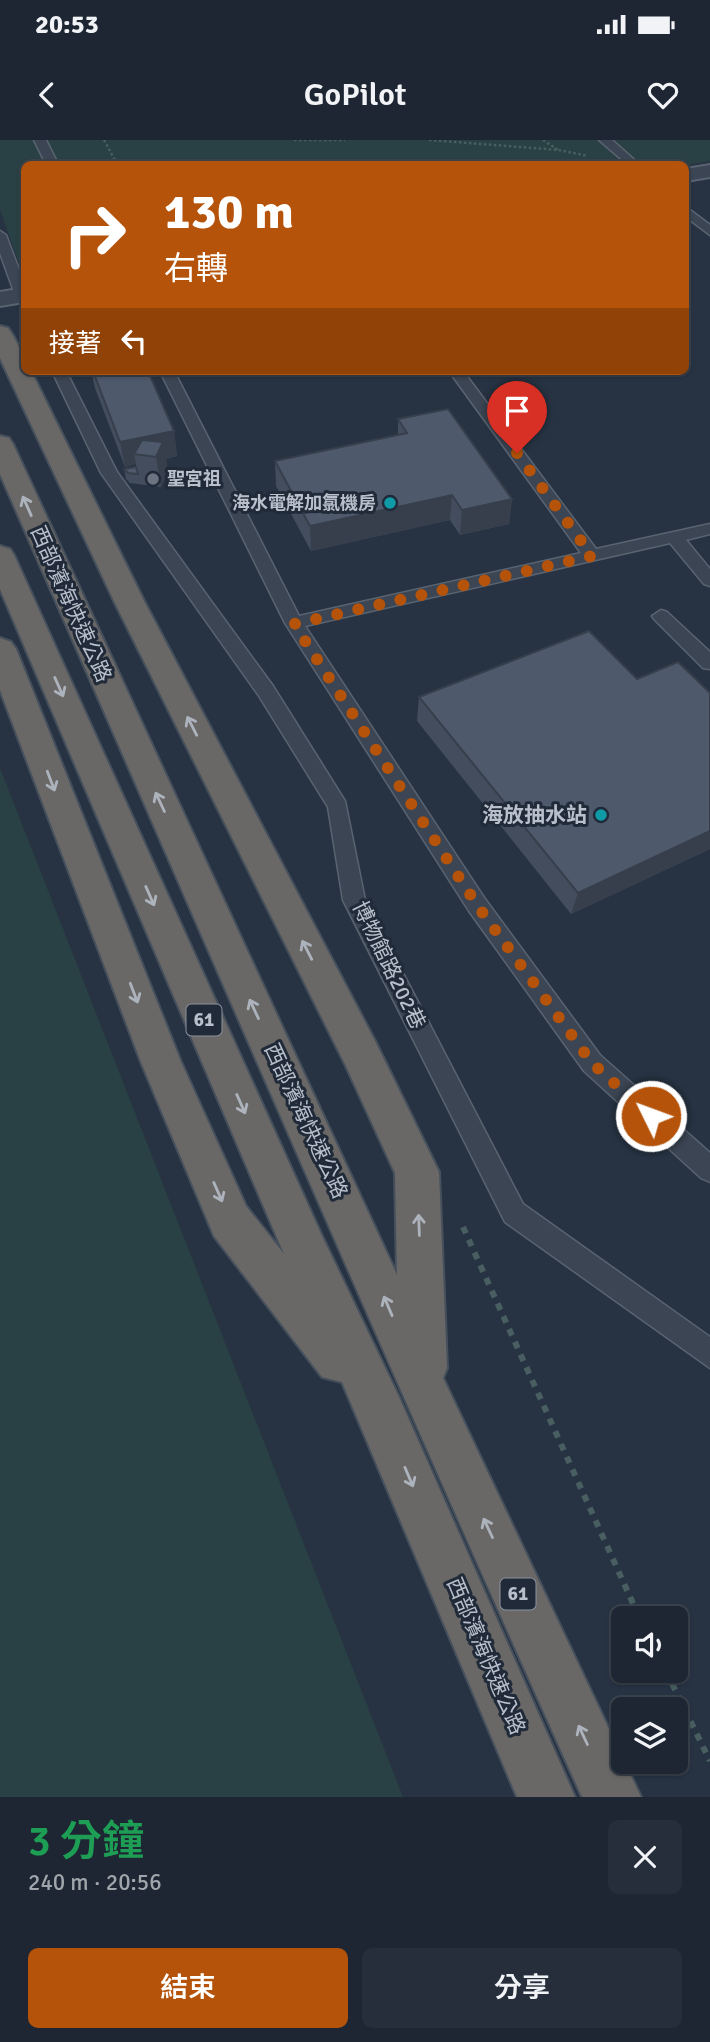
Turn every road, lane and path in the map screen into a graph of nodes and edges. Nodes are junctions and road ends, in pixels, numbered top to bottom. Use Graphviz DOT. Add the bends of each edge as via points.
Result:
graph roads {
  1 [pos="40,140"];
  2 [pos="104,140"];
  3 [pos="294,140"];
  4 [pos="324,140"];
  5 [pos="345,140"];
  6 [pos="429,140"];
  7 [pos="543,140"];
  8 [pos="605,140"];
  9 [pos="559,150"];
  10 [pos="50,161"];
  11 [pos="115,161"];
  12 [pos="616,161"];
  13 [pos="629,161"];
  14 [pos="710,171"];
  15 [pos="689,174"];
  16 [pos="689,214"];
  17 [pos="710,231"];
  18 [pos="0,235"];
  19 [pos="18,297"];
  20 [pos="0,333"];
  21 [pos="61,375"];
  22 [pos="169,375"];
  23 [pos="459,375"];
  24 [pos="0,444"];
  25 [pos="710,529"];
  26 [pos="675,538"];
  27 [pos="0,555"];
  28 [pos="592,556"];
  29 [pos="710,580"];
  30 [pos="662,616"];
  31 [pos="294,624"];
  32 [pos="0,649"];
  33 [pos="710,663"];
  34 [pos="710,1170"];
  35 [pos="710,1354"];
  36 [pos="403,1402"];
  37 [pos="672,1683"];
  38 [pos="710,1761"];
  39 [pos="546,1797"];
  40 [pos="611,1797"];
  1 -- 10 [label="lane"];
  2 -- 11 [label="path"];
  3 -- 4 [label="path"];
  4 -- 5 [label="path"];
  6 -- 9 [label="path"];
  7 -- 9 [label="path"];
  8 -- 13 [label="lane"];
  9 -- 12 [label="path"];
  14 -- 15 [label="street"];
  16 -- 17 [label="lane"];
  18 -- 19 [label="lane"];
  36 -- 20 [label="highway, one-way" via="417,1172 129,601"];
  21 -- 35 [label="lane, 博物館路202巷" via="109,473 266,691 338,806 354,900 514,1213"];
  22 -- 31 [label="lane"];
  23 -- 28 [label="lane"];
  36 -- 24 [label="highway, 西部濱海快速公路 / 61, one-way" via="349,1217"];
  25 -- 26 [label="lane"];
  26 -- 28 [label="lane"];
  26 -- 29 [label="lane"];
  27 -- 36 [label="highway, 西部濱海快速公路 / 61, one-way" via="306,1252"];
  28 -- 31 [label="lane"];
  30 -- 33 [label="lane"];
  31 -- 34 [label="lane" via="477,905 592,1063"];
  32 -- 36 [label="highway, one-way" via="161,1062 230,1221"];
  36 -- 39 [label="highway, 西部濱海快速公路 / 61, one-way"];
  40 -- 36 [label="highway, 西部濱海快速公路 / 61, one-way"];
  37 -- 38 [label="path"];
}
